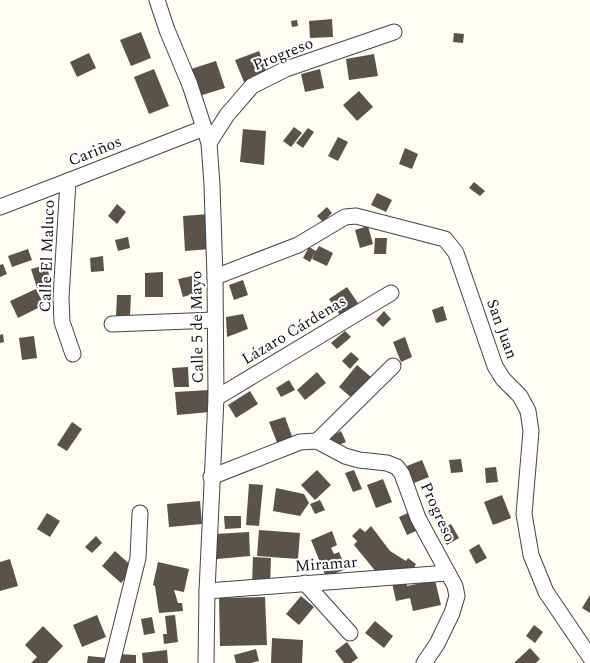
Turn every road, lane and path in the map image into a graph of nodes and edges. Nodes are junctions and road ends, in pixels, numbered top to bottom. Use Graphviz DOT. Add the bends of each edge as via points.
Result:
graph roads {
  1 [pos="157,0"];
  2 [pos="394,32"];
  3 [pos="204,128"];
  4 [pos="209,143"];
  5 [pos="68,181"];
  6 [pos="0,207"];
  7 [pos="215,277"];
  8 [pos="391,293"];
  9 [pos="215,320"];
  10 [pos="112,324"];
  11 [pos="73,354"];
  12 [pos="393,366"];
  13 [pos="216,398"];
  14 [pos="317,441"];
  15 [pos="211,477"];
  16 [pos="140,513"];
  17 [pos="448,572"];
  18 [pos="305,583"];
  19 [pos="207,591"];
  20 [pos="350,633"];
  21 [pos="590,657"];
  22 [pos="112,663"];
  23 [pos="206,663"];
  24 [pos="424,663"];
  1 -- 3 [label="street, Calle 5 de Mayo"];
  2 -- 4 [label="street, Progreso" via="286,69 252,86 227,115"];
  3 -- 4 [label="street, Calle 5 de Mayo"];
  3 -- 5 [label="street, Cariños"];
  4 -- 7 [label="street, Calle 5 de Mayo"];
  5 -- 6 [label="street, Cariños"];
  5 -- 11 [label="street, Calle El Maluco" via="61,298 62,322"];
  7 -- 9 [label="street, Calle 5 de Mayo"];
  7 -- 21 [label="street, San Juan" via="298,245 345,217 356,216 445,239 456,253 495,366 520,396 528,411 531,431 524,514 532,555 546,592"];
  8 -- 13 [label="street, Lázaro Cárdenas"];
  9 -- 10 [label="street"];
  9 -- 13 [label="street, Calle 5 de Mayo"];
  12 -- 14 [label="street"];
  13 -- 15 [label="street, Calle 5 de Mayo"];
  14 -- 15 [label="street" via="300,442"];
  14 -- 17 [label="street, Progreso" via="345,456 397,467 418,518"];
  15 -- 19 [label="street, Calle 5 de Mayo"];
  16 -- 22 [label="street" via="138,558"];
  17 -- 18 [label="street, Miramar"];
  17 -- 24 [label="street, Progreso" via="457,596 437,644"];
  18 -- 19 [label="street, Miramar"];
  18 -- 20 [label="street"];
  19 -- 23 [label="street, Calle 5 de Mayo"];
}
